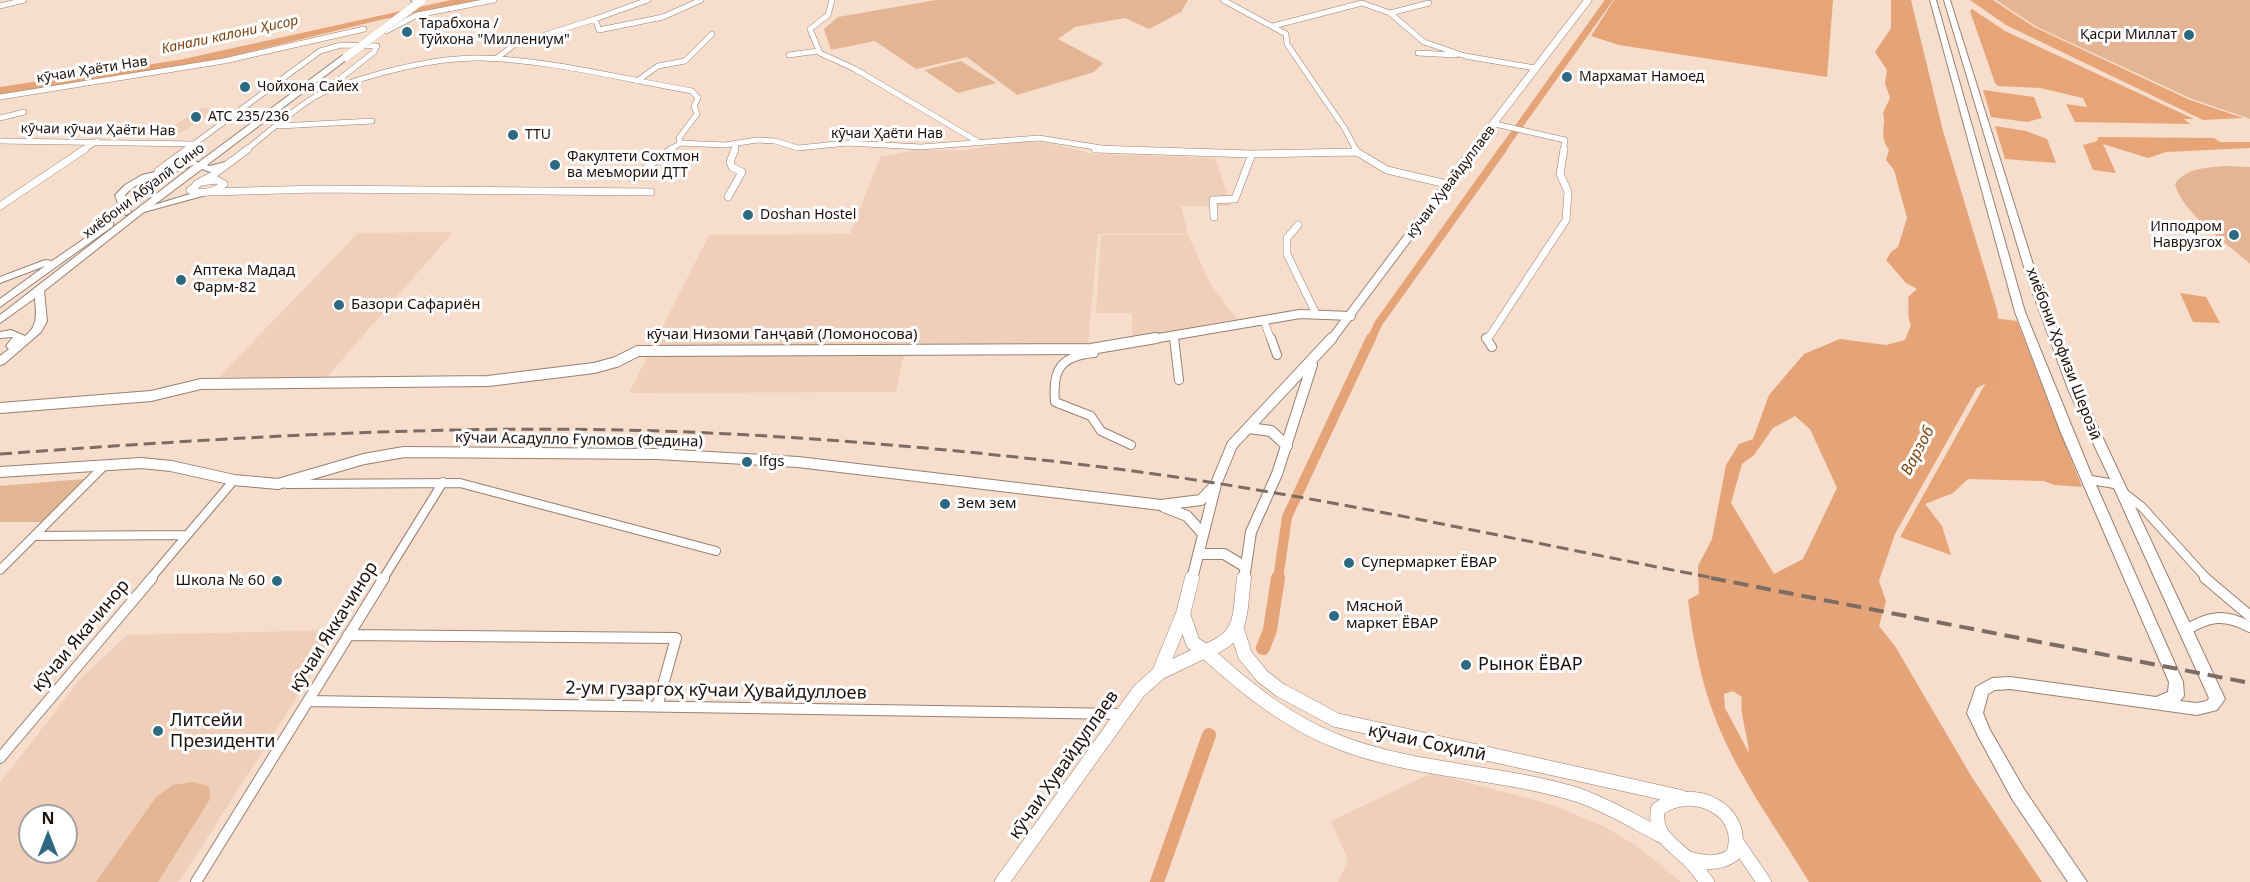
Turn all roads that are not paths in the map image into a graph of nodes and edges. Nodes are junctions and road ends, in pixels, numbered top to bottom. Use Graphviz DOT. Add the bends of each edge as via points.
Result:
graph roads {
  1 [pos="33,0"];
  2 [pos="418,0"];
  3 [pos="494,0"];
  4 [pos="648,0"];
  5 [pos="701,0"];
  6 [pos="832,0"];
  7 [pos="1223,0"];
  8 [pos="1588,0"];
  9 [pos="1933,0"];
  10 [pos="1947,0"];
  11 [pos="22,1"];
  12 [pos="1429,3"];
  13 [pos="0,6"];
  14 [pos="1390,13"];
  15 [pos="595,19"];
  16 [pos="1273,26"];
  17 [pos="364,29"];
  18 [pos="712,34"];
  19 [pos="1942,34"];
  20 [pos="1959,36"];
  21 [pos="368,45"];
  22 [pos="818,51"];
  23 [pos="1418,53"];
  24 [pos="1462,55"];
  25 [pos="789,56"];
  26 [pos="497,58"];
  27 [pos="1535,68"];
  28 [pos="637,81"];
  29 [pos="320,94"];
  30 [pos="0,97"];
  31 [pos="24,112"];
  32 [pos="0,118"];
  33 [pos="372,121"];
  34 [pos="1495,124"];
  35 [pos="278,126"];
  36 [pos="0,141"];
  37 [pos="97,141"];
  38 [pos="680,143"];
  39 [pos="737,143"];
  40 [pos="980,143"];
  41 [pos="196,144"];
  42 [pos="1357,152"];
  43 [pos="1252,154"];
  44 [pos="196,164"];
  45 [pos="225,165"];
  46 [pos="158,171"];
  47 [pos="632,178"];
  48 [pos="219,180"];
  49 [pos="1447,184"];
  50 [pos="247,190"];
  51 [pos="207,192"];
  52 [pos="651,192"];
  53 [pos="728,197"];
  54 [pos="0,206"];
  55 [pos="131,213"];
  56 [pos="1214,217"];
  57 [pos="1298,225"];
  58 [pos="76,249"];
  59 [pos="0,280"];
  60 [pos="0,289"];
  61 [pos="39,289"];
  62 [pos="3,302"];
  63 [pos="1316,314"];
  64 [pos="1351,316"];
  65 [pos="0,321"];
  66 [pos="1264,321"];
  67 [pos="0,335"];
  68 [pos="1174,337"];
  69 [pos="1492,347"];
  70 [pos="1101,348"];
  71 [pos="0,355"];
  72 [pos="1277,355"];
  73 [pos="0,362"];
  74 [pos="1312,362"];
  75 [pos="1179,380"];
  76 [pos="0,408"];
  77 [pos="1249,428"];
  78 [pos="1131,445"];
  79 [pos="1287,446"];
  80 [pos="104,466"];
  81 [pos="0,472"];
  82 [pos="234,480"];
  83 [pos="2087,480"];
  84 [pos="443,482"];
  85 [pos="278,484"];
  86 [pos="1216,484"];
  87 [pos="2117,486"];
  88 [pos="1161,506"];
  89 [pos="1203,534"];
  90 [pos="188,535"];
  91 [pos="34,536"];
  92 [pos="716,551"];
  93 [pos="1198,554"];
  94 [pos="1244,566"];
  95 [pos="0,570"];
  96 [pos="1183,614"];
  97 [pos="2250,616"];
  98 [pos="2250,627"];
  99 [pos="1237,630"];
  100 [pos="2186,631"];
  101 [pos="348,635"];
  102 [pos="1205,651"];
  103 [pos="1159,673"];
  104 [pos="308,701"];
  105 [pos="2155,701"];
  106 [pos="657,707"];
  107 [pos="1123,714"];
  108 [pos="0,758"];
  109 [pos="1681,796"];
  110 [pos="1660,835"];
  111 [pos="1738,844"];
  112 [pos="1687,858"];
  113 [pos="196,882"];
  114 [pos="1002,882"];
  115 [pos="1707,882"];
  116 [pos="1764,882"];
  117 [pos="2078,882"];
  1 -- 11 [label="street"];
  2 -- 44 [label="main road, хиёбони Абӯалӣ Сино, bridge"];
  3 -- 21 [label="street" via="411,17"];
  4 -- 15 [label="street"];
  5 -- 15 [label="street" via="663,17 599,30"];
  6 -- 22 [label="street" via="828,15 810,29"];
  7 -- 16 [label="street"];
  8 -- 27 [label="street, кӯчаи Хувайдуллаев"];
  9 -- 19 [label="main road, хиёбони Ҳофизи Шерозӣ"];
  10 -- 20 [label="main road, хиёбони Ҳофизи Шерозӣ"];
  11 -- 13 [label="street"];
  12 -- 14 [label="street"];
  14 -- 16 [label="street" via="1362,3"];
  14 -- 24 [label="street" via="1424,42"];
  15 -- 26 [label="street" via="514,45"];
  16 -- 42 [label="street" via="1288,36 1287,44"];
  17 -- 30 [label="street, кӯчаи Ҳаёти Нав" via="224,61"];
  18 -- 28 [label="street" via="685,61 658,66"];
  19 -- 20 [label="main road"];
  19 -- 83 [label="main road, хиёбони Ҳофизи Шерозӣ" via="2013,289"];
  20 -- 87 [label="main road, хиёбони Ҳофизи Шерозӣ" via="2037,291"];
  21 -- 29 [label="street" via="376,46 376,50"];
  21 -- 41 [label="street" via="337,45 320,51"];
  22 -- 25 [label="street"];
  22 -- 40 [label="street"];
  23 -- 24 [label="street"];
  24 -- 27 [label="street"];
  26 -- 28 [label="street"];
  26 -- 29 [label="street" via="420,65"];
  27 -- 34 [label="street, кӯчаи Хувайдуллаев"];
  28 -- 38 [label="street" via="697,94 697,114 679,138"];
  29 -- 35 [label="street"];
  31 -- 32 [label="street"];
  33 -- 35 [label="street"];
  34 -- 49 [label="street, кӯчаи Хувайдуллаев"];
  34 -- 69 [label="street" via="1564,139 1560,174 1568,192 1566,220 1486,338"];
  35 -- 45 [label="street"];
  36 -- 37 [label="street, кӯчаи кӯчаи Ҳаёти Нав"];
  37 -- 41 [label="street, кӯчаи кӯчаи Ҳаёти Нав"];
  37 -- 54 [label="street"];
  38 -- 39 [label="street, кӯчаи Ҳаёти Нав"];
  38 -- 47 [label="street"];
  39 -- 40 [label="street, кӯчаи Ҳаёти Нав" via="767,140 798,148 847,143 921,147"];
  39 -- 53 [label="street" via="730,162 742,172"];
  40 -- 43 [label="street, кӯчаи Ҳаёти Нав" via="1039,138 1092,150"];
  41 -- 46 [label="street"];
  42 -- 43 [label="street, кӯчаи Ҳаёти Нав"];
  42 -- 49 [label="street" via="1387,170"];
  43 -- 56 [label="street" via="1235,199 1213,200"];
  44 -- 45 [label="main road" via="210,169"];
  44 -- 46 [label="main road"];
  44 -- 48 [label="main road"];
  44 -- 55 [label="main road, хиёбони Абӯалӣ Сино"];
  45 -- 48 [label="street"];
  46 -- 55 [label="main road" via="120,195"];
  48 -- 50 [label="street"];
  48 -- 51 [label="street"];
  48 -- 51 [label="street" via="190,188 191,192"];
  49 -- 64 [label="street, кӯчаи Хувайдуллаев"];
  50 -- 51 [label="street"];
  50 -- 52 [label="street"];
  51 -- 55 [label="main road"];
  55 -- 58 [label="main road, хиёбони Абӯалӣ Сино"];
  55 -- 61 [label="main road, хиёбони Абӯалӣ Сино"];
  57 -- 63 [label="street" via="1287,238 1287,254"];
  58 -- 59 [label="main road"];
  58 -- 62 [label="main road, хиёбони Абӯалӣ Сино"];
  60 -- 62 [label="main road" via="5,290"];
  61 -- 65 [label="main road, хиёбони Абӯалӣ Сино"];
  61 -- 73 [label="main road" via="42,321 36,332"];
  63 -- 64 [label="street, кӯчаи Низоми Ганҷавӣ (Ломоносова)"];
  63 -- 66 [label="street, кӯчаи Низоми Ганҷавӣ (Ломоносова)"];
  64 -- 74 [label="street, кӯчаи Хувайдуллаев"];
  66 -- 68 [label="street, кӯчаи Низоми Ганҷавӣ (Ломоносова)"];
  66 -- 72 [label="street"];
  67 -- 71 [label="main road" via="20,336"];
  68 -- 70 [label="street, кӯчаи Низоми Ганҷавӣ (Ломоносова)"];
  68 -- 75 [label="street"];
  70 -- 76 [label="street, кӯчаи Низоми Ганҷавӣ (Ломоносова)" via="638,351 594,368 488,381 201,384 151,396"];
  70 -- 78 [label="street" via="1100,352 1070,357 1061,367 1055,377 1054,402 1091,416 1101,431"];
  74 -- 77 [label="street, кӯчаи Хувайдуллаев"];
  74 -- 79 [label="street, кӯчаи Хувайдуллаев"];
  77 -- 79 [label="street" via="1265,427 1276,432"];
  77 -- 86 [label="street, кӯчаи Хувайдуллаев" via="1232,446"];
  79 -- 94 [label="street, кӯчаи Хувайдуллаев" via="1251,532"];
  80 -- 81 [label="street, кӯчаи Асадулло Ғуломов (Федина)"];
  80 -- 82 [label="street, кӯчаи Асадулло Ғуломов (Федина)" via="171,466"];
  80 -- 91 [label="street"];
  82 -- 85 [label="street, кӯчаи Асадулло Ғуломов (Федина)"];
  82 -- 90 [label="street, кӯчаи Якачинор"];
  83 -- 87 [label="main road"];
  83 -- 105 [label="main road, хиёбони Ҳофизи Шерозӣ" via="2176,682 2173,698"];
  84 -- 85 [label="street"];
  84 -- 92 [label="street" via="460,483"];
  84 -- 101 [label="street, кӯчаи Яккачинор"];
  85 -- 88 [label="street, кӯчаи Асадулло Ғуломов (Федина)" via="364,459 404,452 657,454 798,462"];
  86 -- 88 [label="street" via="1201,500"];
  86 -- 89 [label="street, кӯчаи Хувайдуллаев"];
  87 -- 97 [label="street" via="2142,507 2208,582"];
  87 -- 100 [label="main road, хиёбони Ҳофизи Шерозӣ"];
  88 -- 89 [label="street" via="1186,516"];
  89 -- 93 [label="street, кӯчаи Хувайдуллаев"];
  90 -- 91 [label="street"];
  90 -- 108 [label="street, кӯчаи Якачинор"];
  91 -- 95 [label="street"];
  93 -- 94 [label="street" via="1224,554"];
  93 -- 96 [label="street, кӯчаи Хувайдуллаев"];
  94 -- 99 [label="street, кӯчаи Хувайдуллаев"];
  96 -- 102 [label="street" via="1193,643"];
  96 -- 103 [label="street, кӯчаи Хувайдуллаев"];
  98 -- 100 [label="street" via="2211,616"];
  99 -- 102 [label="street, кӯчаи Хувайдуллаев" via="1222,645"];
  99 -- 109 [label="street, кӯчаи Соҳилӣ" via="1245,655 1262,676 1336,720"];
  100 -- 105 [label="main road, хиёбони Ҳофизи Шерозӣ" via="2217,701 2208,708 2197,709"];
  101 -- 104 [label="street, кӯчаи Яккачинор"];
  101 -- 106 [label="street" via="676,638"];
  102 -- 103 [label="street, кӯчаи Хувайдуллаев"];
  102 -- 110 [label="street, кӯчаи Соҳилӣ" via="1232,676 1321,735 1344,745 1567,792"];
  103 -- 107 [label="street, кӯчаи Хувайдуллаев" via="1138,691"];
  104 -- 106 [label="street, 2-ум гузаргоҳ кӯчаи Ҳувайдуллоев"];
  104 -- 113 [label="street, кӯчаи Яккачинор"];
  105 -- 117 [label="main road, хиёбони Ҳофизи Шерозӣ" via="2010,683 1992,684 1976,699 1975,713 1983,732 2018,794"];
  106 -- 107 [label="street, 2-ум гузаргоҳ кӯчаи Ҳувайдуллоев"];
  107 -- 114 [label="street, кӯчаи Хувайдуллаев"];
  109 -- 110 [label="street" via="1667,800 1658,809"];
  109 -- 111 [label="street, кӯчаи Соҳилӣ" via="1706,801 1721,811 1736,830"];
  110 -- 112 [label="street, кӯчаи Соҳилӣ"];
  111 -- 112 [label="street" via="1733,855 1721,862"];
  111 -- 116 [label="street, кӯчаи Соҳилӣ"];
  112 -- 115 [label="street, кӯчаи Соҳилӣ"];
}
